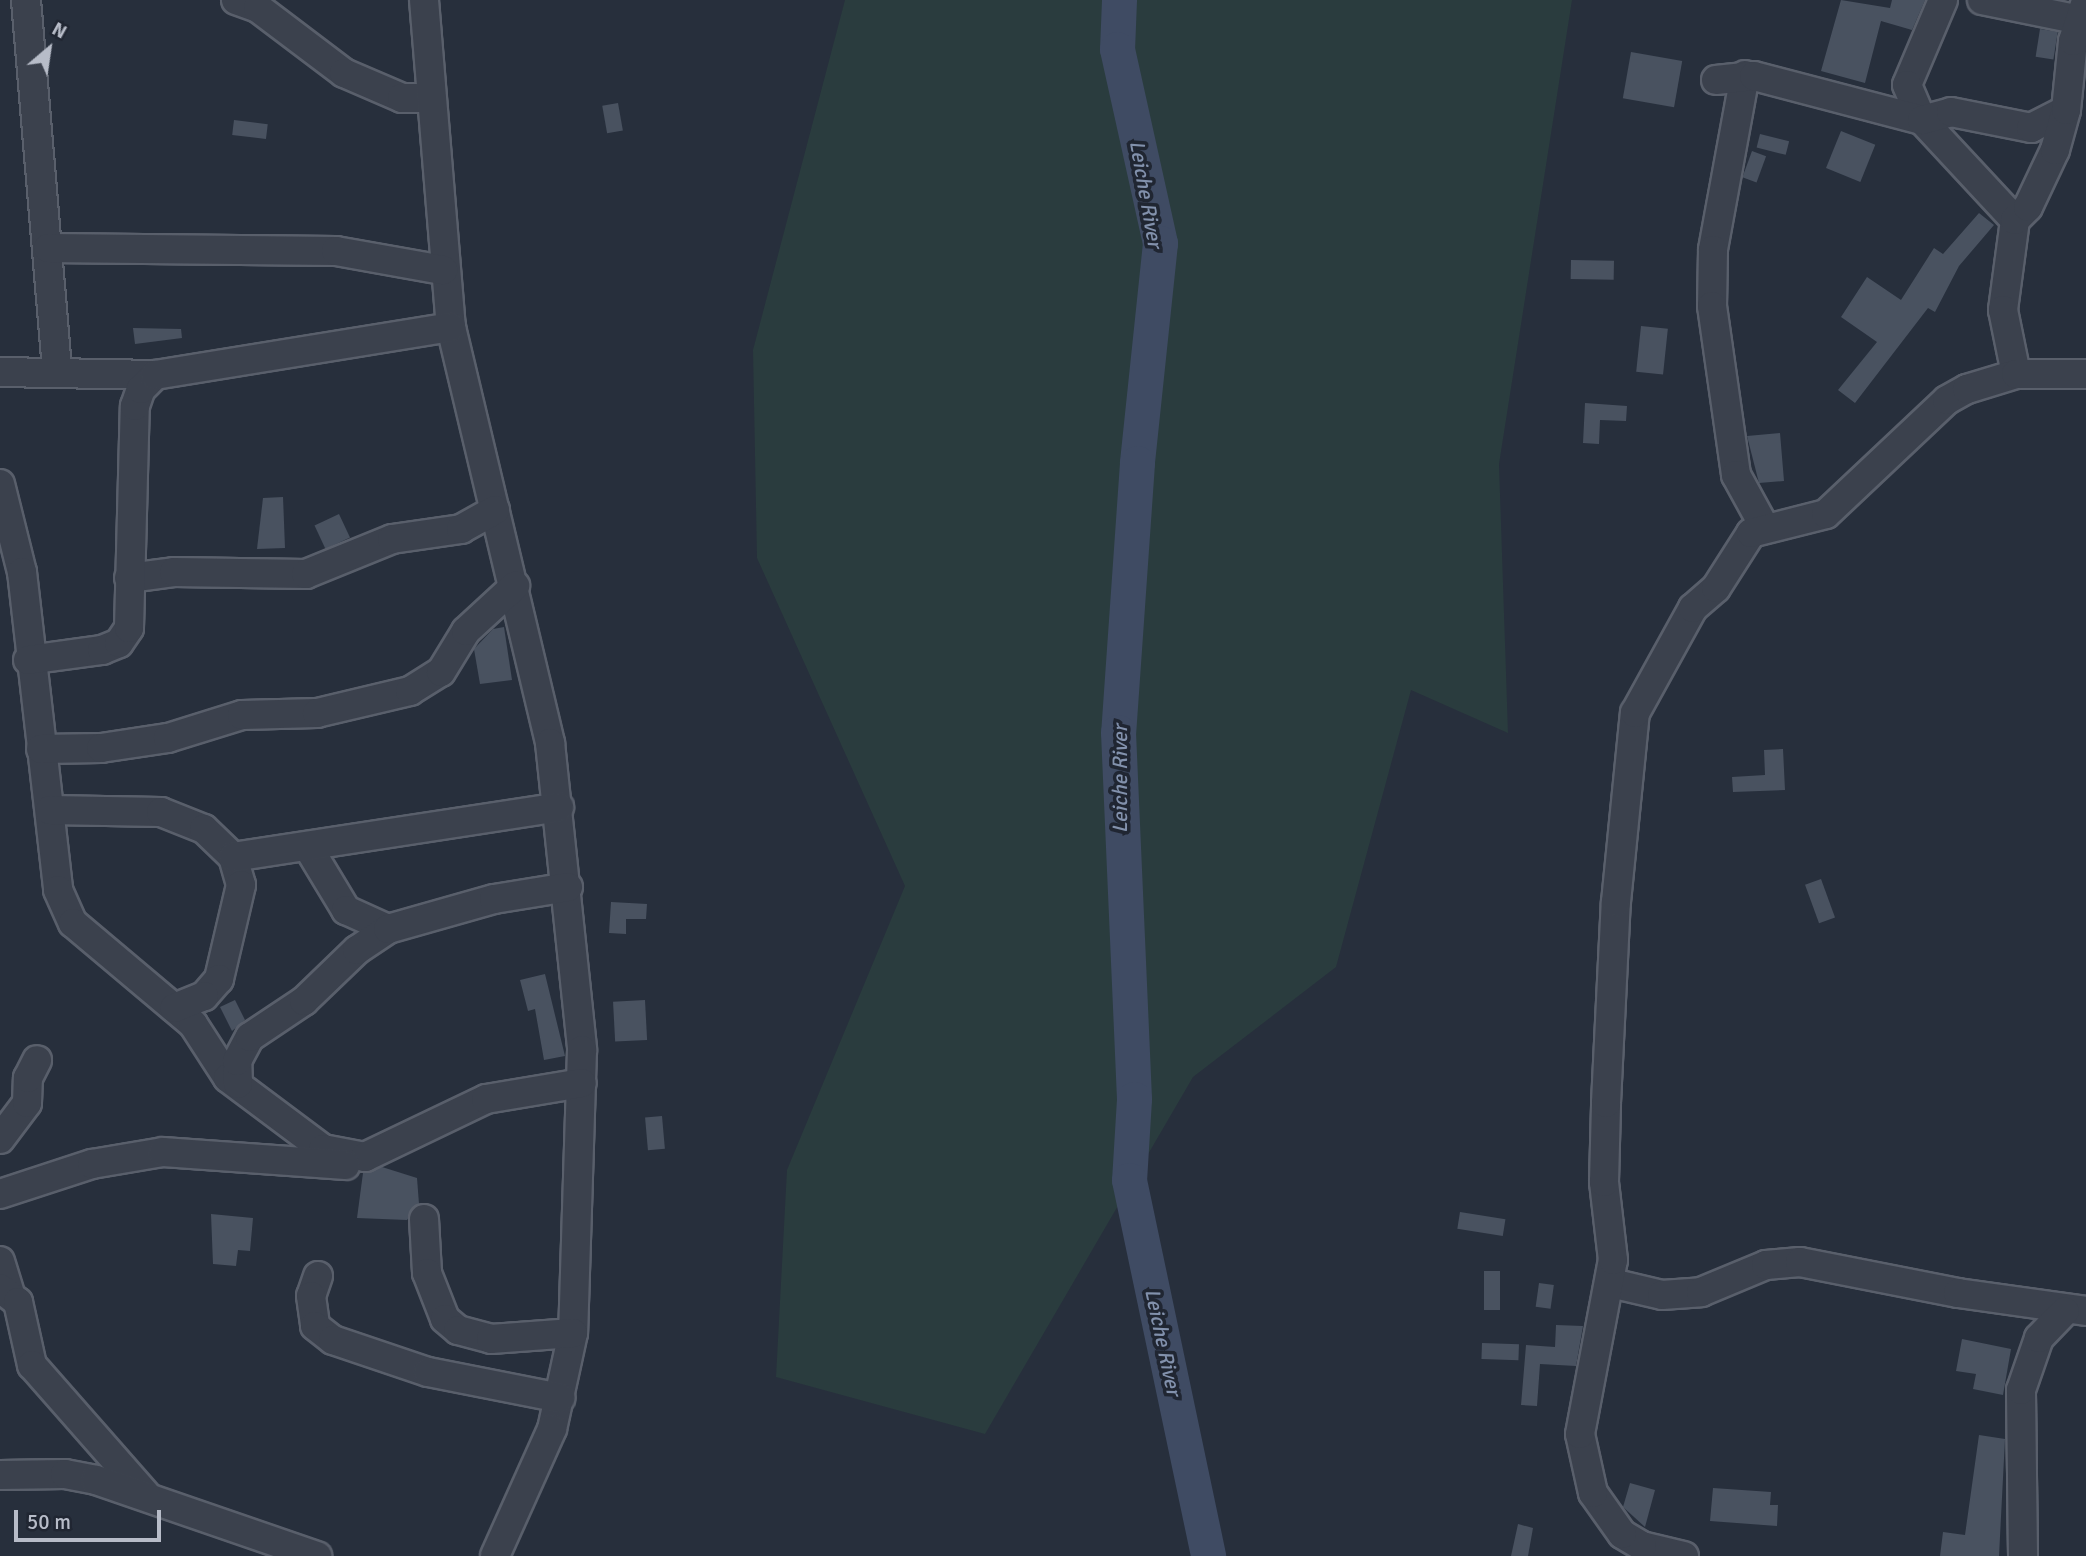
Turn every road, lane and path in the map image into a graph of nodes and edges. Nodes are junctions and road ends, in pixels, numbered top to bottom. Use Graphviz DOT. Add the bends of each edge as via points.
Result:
graph roads {
  1 [pos="26,0"];
  2 [pos="424,0"];
  3 [pos="1943,0"];
  4 [pos="1982,0"];
  5 [pos="250,3"];
  6 [pos="2083,11"];
  7 [pos="1745,75"];
  8 [pos="1716,80"];
  9 [pos="430,99"];
  10 [pos="2066,110"];
  11 [pos="1922,120"];
  12 [pos="2015,220"];
  13 [pos="48,248"];
  14 [pos="443,270"];
  15 [pos="451,327"];
  16 [pos="0,372"];
  17 [pos="57,373"];
  18 [pos="2016,373"];
  19 [pos="155,374"];
  20 [pos="2086,374"];
  21 [pos="0,484"];
  22 [pos="495,510"];
  23 [pos="1765,528"];
  24 [pos="129,578"];
  25 [pos="515,586"];
  26 [pos="28,660"];
  27 [pos="41,749"];
  28 [pos="559,807"];
  29 [pos="50,810"];
  30 [pos="308,847"];
  31 [pos="233,857"];
  32 [pos="568,887"];
  33 [pos="388,929"];
  34 [pos="174,1008"];
  35 [pos="37,1060"];
  36 [pos="582,1083"];
  37 [pos="238,1084"];
  38 [pos="0,1139"];
  39 [pos="358,1158"];
  40 [pos="0,1194"];
  41 [pos="424,1219"];
  42 [pos="0,1261"];
  43 [pos="318,1276"];
  44 [pos="1611,1283"];
  45 [pos="5,1290"];
  46 [pos="2076,1311"];
  47 [pos="573,1333"];
  48 [pos="560,1398"];
  49 [pos="0,1475"];
  50 [pos="152,1502"];
  51 [pos="317,1556"];
  52 [pos="495,1556"];
  53 [pos="1684,1556"];
  54 [pos="2023,1556"];
  1 -- 13 [label="street"];
  2 -- 9 [label="street"];
  3 -- 11 [label="street" via="1907,74 1912,103"];
  4 -- 6 [label="street"];
  5 -- 9 [label="street" via="344,73 402,98"];
  6 -- 10 [label="street"];
  7 -- 8 [label="street"];
  7 -- 11 [label="street"];
  7 -- 23 [label="street" via="1713,250 1712,306 1739,488"];
  9 -- 14 [label="street"];
  10 -- 11 [label="street" via="2031,128 1951,112"];
  10 -- 12 [label="street" via="2042,183"];
  11 -- 12 [label="street"];
  12 -- 18 [label="street" via="2003,310"];
  13 -- 14 [label="street" via="336,251"];
  13 -- 17 [label="street"];
  14 -- 15 [label="street"];
  15 -- 19 [label="street"];
  15 -- 22 [label="street"];
  16 -- 17 [label="street"];
  17 -- 19 [label="street"];
  18 -- 20 [label="street"];
  18 -- 23 [label="street" via="1992,377 1947,400 1826,514"];
  19 -- 24 [label="street" via="141,389 135,406"];
  21 -- 26 [label="street" via="22,572"];
  22 -- 24 [label="street" via="461,529 392,539 306,574 174,572"];
  22 -- 25 [label="street"];
  23 -- 44 [label="street" via="1746,538 1723,580 1693,608 1635,713 1616,902 1606,1103"];
  24 -- 26 [label="street" via="129,628 120,643"];
  25 -- 27 [label="street" via="466,631 441,672 410,691 317,713 242,715 155,740"];
  25 -- 28 [label="street"];
  26 -- 27 [label="street"];
  27 -- 29 [label="street"];
  28 -- 30 [label="street"];
  28 -- 32 [label="street"];
  29 -- 31 [label="street" via="161,813 204,829"];
  29 -- 34 [label="street" via="62,908"];
  30 -- 31 [label="street"];
  30 -- 33 [label="street" via="346,910"];
  31 -- 34 [label="street" via="241,885 219,979 204,996"];
  32 -- 33 [label="street" via="494,899"];
  32 -- 36 [label="street"];
  33 -- 37 [label="street" via="357,950 304,1001 250,1037 237,1061"];
  34 -- 37 [label="street"];
  35 -- 38 [label="street" via="28,1078 27,1103"];
  36 -- 39 [label="street" via="486,1100"];
  36 -- 47 [label="street"];
  37 -- 39 [label="street" via="311,1143"];
  39 -- 40 [label="street" via="334,1167 186,1152 136,1154"];
  41 -- 47 [label="street" via="427,1273 445,1319 458,1330 491,1339"];
  42 -- 45 [label="street"];
  43 -- 48 [label="street" via="311,1296 315,1326 333,1340 428,1372"];
  44 -- 46 [label="street" via="1662,1295 1701,1292 1766,1265 1800,1262"];
  44 -- 53 [label="street" via="1583,1404 1583,1467 1593,1493 1622,1534 1642,1546"];
  45 -- 50 [label="street" via="21,1312 32,1365"];
  46 -- 54 [label="street" via="2039,1338 2021,1390"];
  47 -- 48 [label="street"];
  48 -- 52 [label="street" via="531,1485"];
  49 -- 50 [label="street" via="65,1474"];
  50 -- 51 [label="street"];
}
